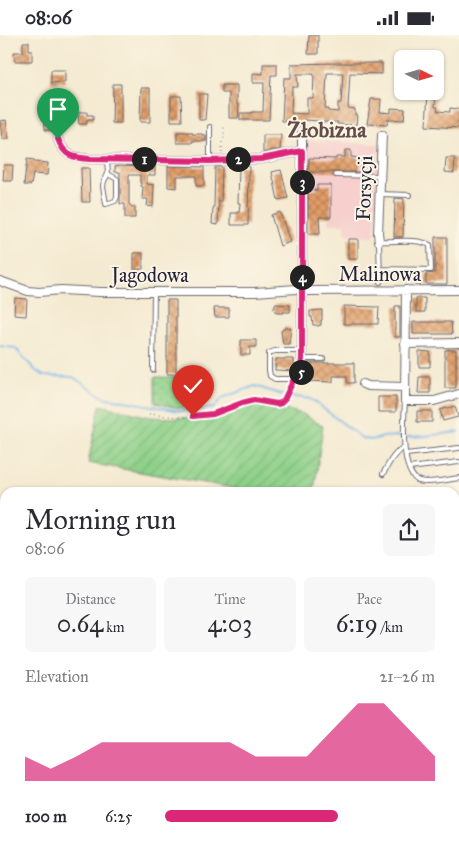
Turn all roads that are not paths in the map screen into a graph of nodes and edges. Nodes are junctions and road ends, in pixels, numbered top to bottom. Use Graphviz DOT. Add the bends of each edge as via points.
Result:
graph roads {
  1 [pos="210,127"];
  2 [pos="302,130"];
  3 [pos="382,135"];
  4 [pos="58,139"];
  5 [pos="302,151"];
  6 [pos="107,159"];
  7 [pos="210,161"];
  8 [pos="108,174"];
  9 [pos="336,175"];
  10 [pos="380,176"];
  11 [pos="380,194"];
  12 [pos="408,195"];
  13 [pos="379,241"];
  14 [pos="380,269"];
  15 [pos="0,281"];
  16 [pos="380,282"];
  17 [pos="302,290"];
  18 [pos="406,290"];
  19 [pos="459,290"];
  20 [pos="154,291"];
  21 [pos="459,343"];
  22 [pos="405,344"];
  23 [pos="302,355"];
  24 [pos="322,359"];
  25 [pos="153,370"];
  26 [pos="363,384"];
  27 [pos="405,387"];
  28 [pos="459,394"];
  29 [pos="404,401"];
  30 [pos="404,447"];
  31 [pos="459,447"];
  32 [pos="406,455"];
  33 [pos="459,462"];
  34 [pos="409,468"];
  35 [pos="383,474"];
  36 [pos="459,478"];
  1 -- 7 [label="lane"];
  2 -- 5 [label="street"];
  3 -- 10 [label="street, Forsycji"];
  4 -- 6 [label="street" via="69,155"];
  5 -- 7 [label="street" via="270,158"];
  5 -- 17 [label="street"];
  6 -- 7 [label="street"];
  6 -- 8 [label="lane"];
  8 -- 8 [label="lane" via="103,186 106,204 117,197 116,179"];
  9 -- 10 [label="lane"];
  10 -- 11 [label="street, Forsycji"];
  11 -- 12 [label="lane"];
  11 -- 13 [label="street, Forsycji"];
  13 -- 14 [label="lane"];
  13 -- 14 [label="lane" via="412,241 430,245 430,270"];
  14 -- 16 [label="lane"];
  15 -- 20 [label="street, Jagodowa" via="38,292"];
  17 -- 18 [label="street, Malinowa"];
  17 -- 20 [label="street, Jagodowa"];
  17 -- 23 [label="street"];
  18 -- 19 [label="street, Malinowa"];
  18 -- 22 [label="street"];
  20 -- 25 [label="lane"];
  21 -- 22 [label="street"];
  22 -- 27 [label="street"];
  23 -- 23 [label="lane" via="300,379 270,376 269,353"];
  23 -- 24 [label="lane"];
  26 -- 27 [label="street" via="368,387"];
  27 -- 29 [label="street"];
  28 -- 29 [label="street" via="434,401"];
  29 -- 30 [label="lane"];
  30 -- 32 [label="lane"];
  30 -- 35 [label="lane" via="391,459"];
  31 -- 32 [label="lane"];
  32 -- 34 [label="lane"];
  33 -- 34 [label="lane"];
  34 -- 36 [label="lane" via="416,480 424,482"];
}
